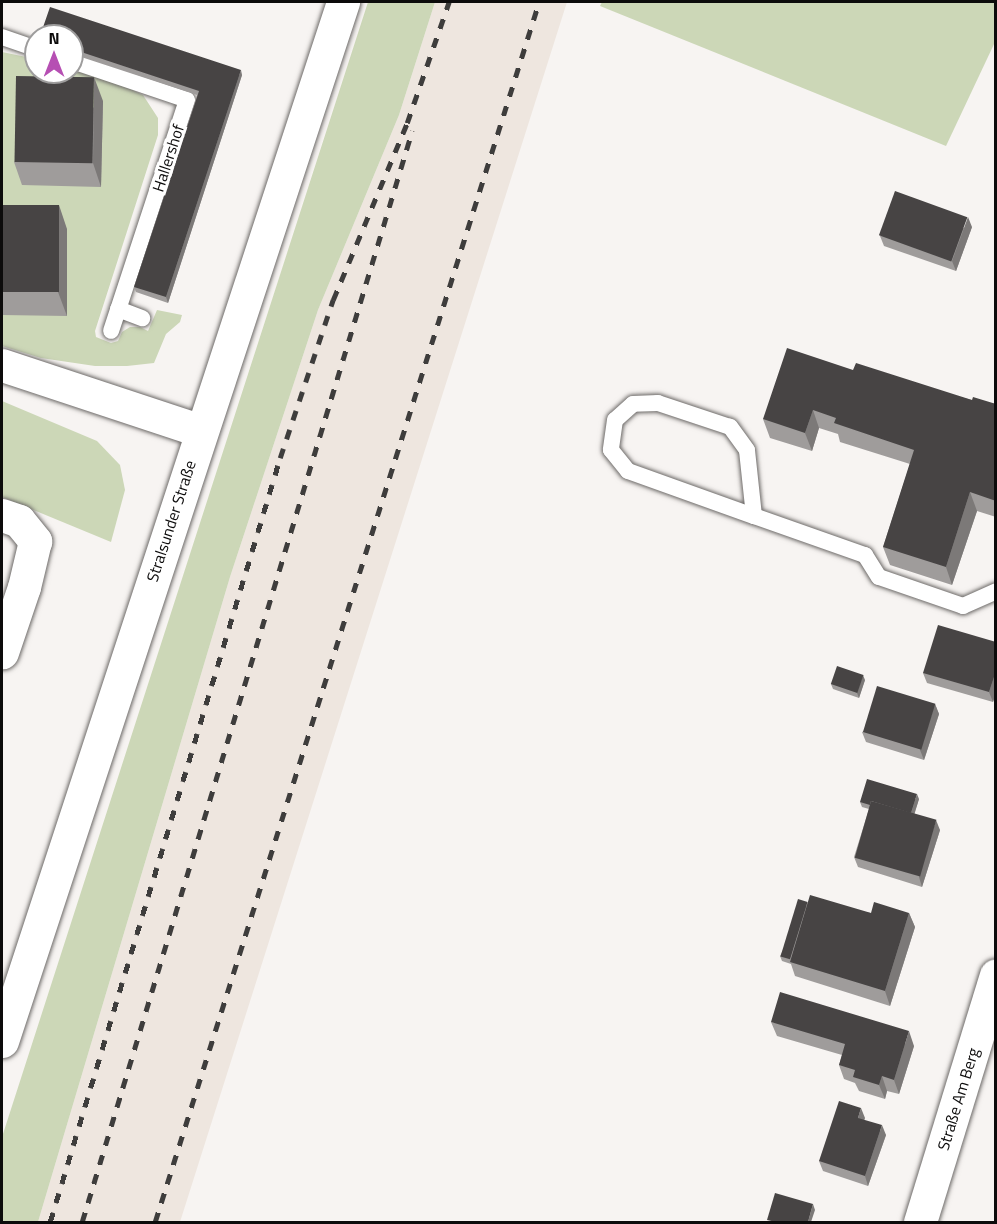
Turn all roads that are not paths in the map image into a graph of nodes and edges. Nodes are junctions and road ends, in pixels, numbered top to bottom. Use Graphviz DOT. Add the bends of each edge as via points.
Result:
graph roads {
  1 [pos="343,2"];
  2 [pos="2,37"];
  3 [pos="24,45"];
  4 [pos="84,65"];
  5 [pos="118,309"];
  6 [pos="142,318"];
  7 [pos="111,331"];
  8 [pos="2,365"];
  9 [pos="201,431"];
  10 [pos="2,515"];
  11 [pos="754,516"];
  12 [pos="996,591"];
  13 [pos="2,652"];
  14 [pos="996,975"];
  15 [pos="2,1041"];
  16 [pos="920,1222"];
  1 -- 9 [label="main road, Stralsunder Straße"];
  2 -- 3 [label="lane"];
  4 -- 5 [label="lane, Hallershof" via="187,100"];
  5 -- 6 [label="lane"];
  5 -- 7 [label="lane, Hallershof"];
  8 -- 9 [label="main road"];
  9 -- 15 [label="main road, Stralsunder Straße"];
  10 -- 13 [label="main road" via="19,521 35,541"];
  11 -- 11 [label="lane" via="628,471 611,450 615,420 633,404 658,403 730,427 747,450"];
  11 -- 12 [label="lane" via="865,555 879,577 963,606"];
  14 -- 16 [label="main road, Straße Am Berg"];
}
